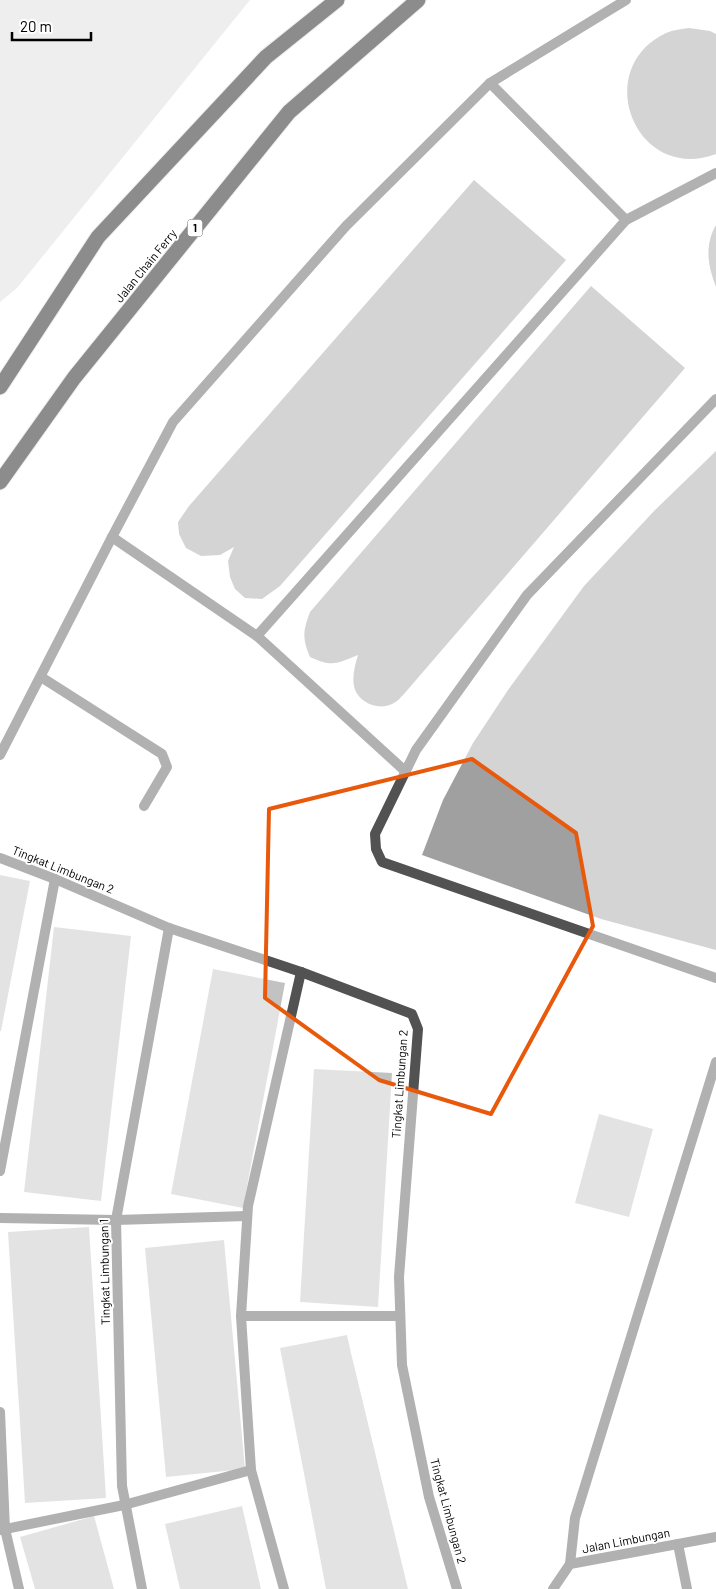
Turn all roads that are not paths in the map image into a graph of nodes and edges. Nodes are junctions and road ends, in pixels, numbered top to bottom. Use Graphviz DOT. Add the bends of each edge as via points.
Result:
graph roads {
  1 [pos="337,0"];
  2 [pos="418,0"];
  3 [pos="626,0"];
  4 [pos="490,83"];
  5 [pos="716,173"];
  6 [pos="626,220"];
  7 [pos="6,371"];
  8 [pos="0,387"];
  9 [pos="716,400"];
  10 [pos="0,482"];
  11 [pos="112,536"];
  12 [pos="257,636"];
  13 [pos="41,677"];
  14 [pos="416,750"];
  15 [pos="0,755"];
  16 [pos="144,806"];
  17 [pos="0,858"];
  18 [pos="55,879"];
  19 [pos="169,928"];
  20 [pos="302,972"];
  21 [pos="716,978"];
  22 [pos="716,1062"];
  23 [pos="0,1171"];
  24 [pos="248,1216"];
  25 [pos="0,1218"];
  26 [pos="116,1220"];
  27 [pos="241,1316"];
  28 [pos="400,1316"];
  29 [pos="0,1412"];
  30 [pos="251,1470"];
  31 [pos="124,1505"];
  32 [pos="3,1529"];
  33 [pos="716,1537"];
  34 [pos="678,1544"];
  35 [pos="570,1564"];
  36 [pos="19,1589"];
  37 [pos="142,1589"];
  38 [pos="284,1589"];
  39 [pos="457,1589"];
  40 [pos="553,1589"];
  41 [pos="687,1589"];
  1 -- 7 [label="highway" via="266,57 98,237"];
  2 -- 10 [label="highway, Jalan Chain Ferry / 1" via="290,112 74,378"];
  3 -- 4 [label="street"];
  4 -- 6 [label="street"];
  4 -- 11 [label="street" via="346,226 173,422"];
  5 -- 6 [label="street"];
  6 -- 12 [label="street"];
  7 -- 8 [label="highway"];
  9 -- 14 [label="street" via="527,595"];
  11 -- 12 [label="street"];
  11 -- 13 [label="street"];
  12 -- 14 [label="street" via="405,771"];
  13 -- 15 [label="street"];
  13 -- 16 [label="street" via="162,754 167,767"];
  14 -- 21 [label="street" via="375,834 376,849 382,862"];
  17 -- 18 [label="street, Tingkat Limbungan 2"];
  18 -- 19 [label="street, Tingkat Limbungan 2"];
  18 -- 23 [label="street"];
  19 -- 20 [label="street, Tingkat Limbungan 2"];
  19 -- 26 [label="street, Tingkat Limbungan 1"];
  20 -- 24 [label="street"];
  20 -- 28 [label="street, Tingkat Limbungan 2" via="412,1014 418,1028 399,1277"];
  22 -- 35 [label="street" via="575,1518"];
  24 -- 26 [label="street"];
  24 -- 27 [label="street"];
  25 -- 26 [label="street"];
  26 -- 31 [label="street, Tingkat Limbungan 1"];
  27 -- 28 [label="street"];
  27 -- 30 [label="street"];
  28 -- 39 [label="street, Tingkat Limbungan 2" via="402,1366 429,1497"];
  29 -- 32 [label="street"];
  30 -- 31 [label="street"];
  30 -- 38 [label="street"];
  31 -- 32 [label="street"];
  31 -- 37 [label="street, Tingkat Limbungan 1"];
  32 -- 36 [label="street"];
  33 -- 34 [label="street, Jalan Limbungan"];
  34 -- 35 [label="street, Jalan Limbungan"];
  34 -- 41 [label="street"];
  35 -- 40 [label="street, Jalan Limbungan"];
}
